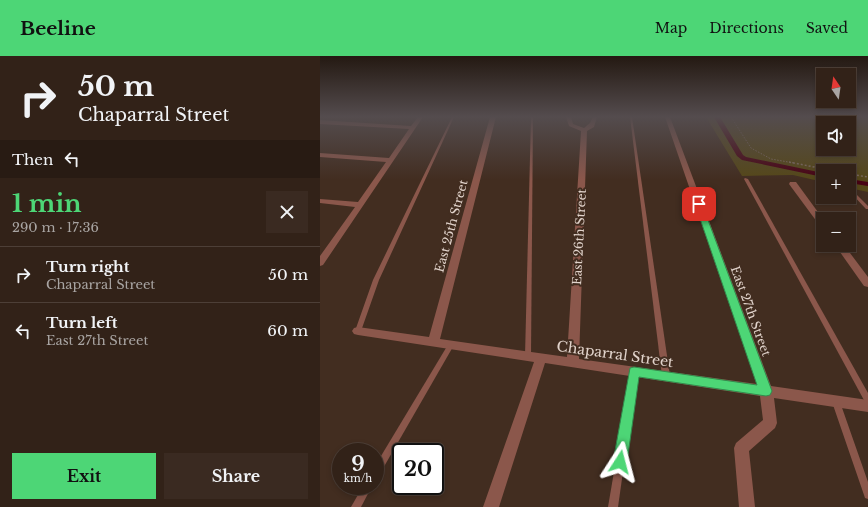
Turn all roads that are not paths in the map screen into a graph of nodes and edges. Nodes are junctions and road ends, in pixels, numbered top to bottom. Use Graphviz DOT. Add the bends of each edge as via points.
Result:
graph roads {
  1 [pos="405,138"];
  2 [pos="443,138"];
  3 [pos="487,138"];
  4 [pos="532,138"];
  5 [pos="584,138"];
  6 [pos="634,138"];
  7 [pos="676,138"];
  8 [pos="320,155"];
  9 [pos="391,160"];
  10 [pos="746,179"];
  11 [pos="793,184"];
  12 [pos="856,196"];
  13 [pos="320,201"];
  14 [pos="360,205"];
  15 [pos="868,208"];
  16 [pos="816,215"];
  17 [pos="844,252"];
  18 [pos="320,263"];
  19 [pos="868,284"];
  20 [pos="358,331"];
  21 [pos="432,342"];
  22 [pos="451,345"];
  23 [pos="535,357"];
  24 [pos="573,363"];
  25 [pos="634,372"];
  26 [pos="666,376"];
  27 [pos="766,391"];
  28 [pos="868,400"];
  29 [pos="836,402"];
  30 [pos="868,406"];
  31 [pos="384,459"];
  32 [pos="363,495"];
  33 [pos="868,495"];
  34 [pos="356,507"];
  35 [pos="491,507"];
  36 [pos="613,507"];
  37 [pos="747,507"];
  1 -- 9 [label="street"];
  2 -- 20 [label="lane" via="376,280"];
  3 -- 21 [label="street, East 25th Street"];
  4 -- 23 [label="lane"];
  5 -- 24 [label="street, East 26th Street"];
  6 -- 26 [label="lane"];
  7 -- 27 [label="street, East 27th Street"];
  8 -- 9 [label="street"];
  9 -- 14 [label="street"];
  10 -- 28 [label="lane"];
  11 -- 16 [label="street"];
  12 -- 15 [label="lane"];
  13 -- 14 [label="street"];
  14 -- 18 [label="street"];
  17 -- 19 [label="street"];
  20 -- 21 [label="street, Chaparral Street"];
  21 -- 22 [label="street, Chaparral Street"];
  22 -- 23 [label="street, Chaparral Street"];
  22 -- 31 [label="lane"];
  23 -- 24 [label="street, Chaparral Street"];
  23 -- 35 [label="street"];
  24 -- 25 [label="street, Chaparral Street"];
  25 -- 26 [label="street, Chaparral Street"];
  25 -- 36 [label="lane"];
  26 -- 27 [label="street, Chaparral Street"];
  27 -- 29 [label="street, Chaparral Street"];
  27 -- 37 [label="street, East 27th Street" via="770,423 741,448"];
  29 -- 30 [label="street, Chaparral Street"];
  29 -- 33 [label="lane"];
  32 -- 34 [label="lane"];
}
